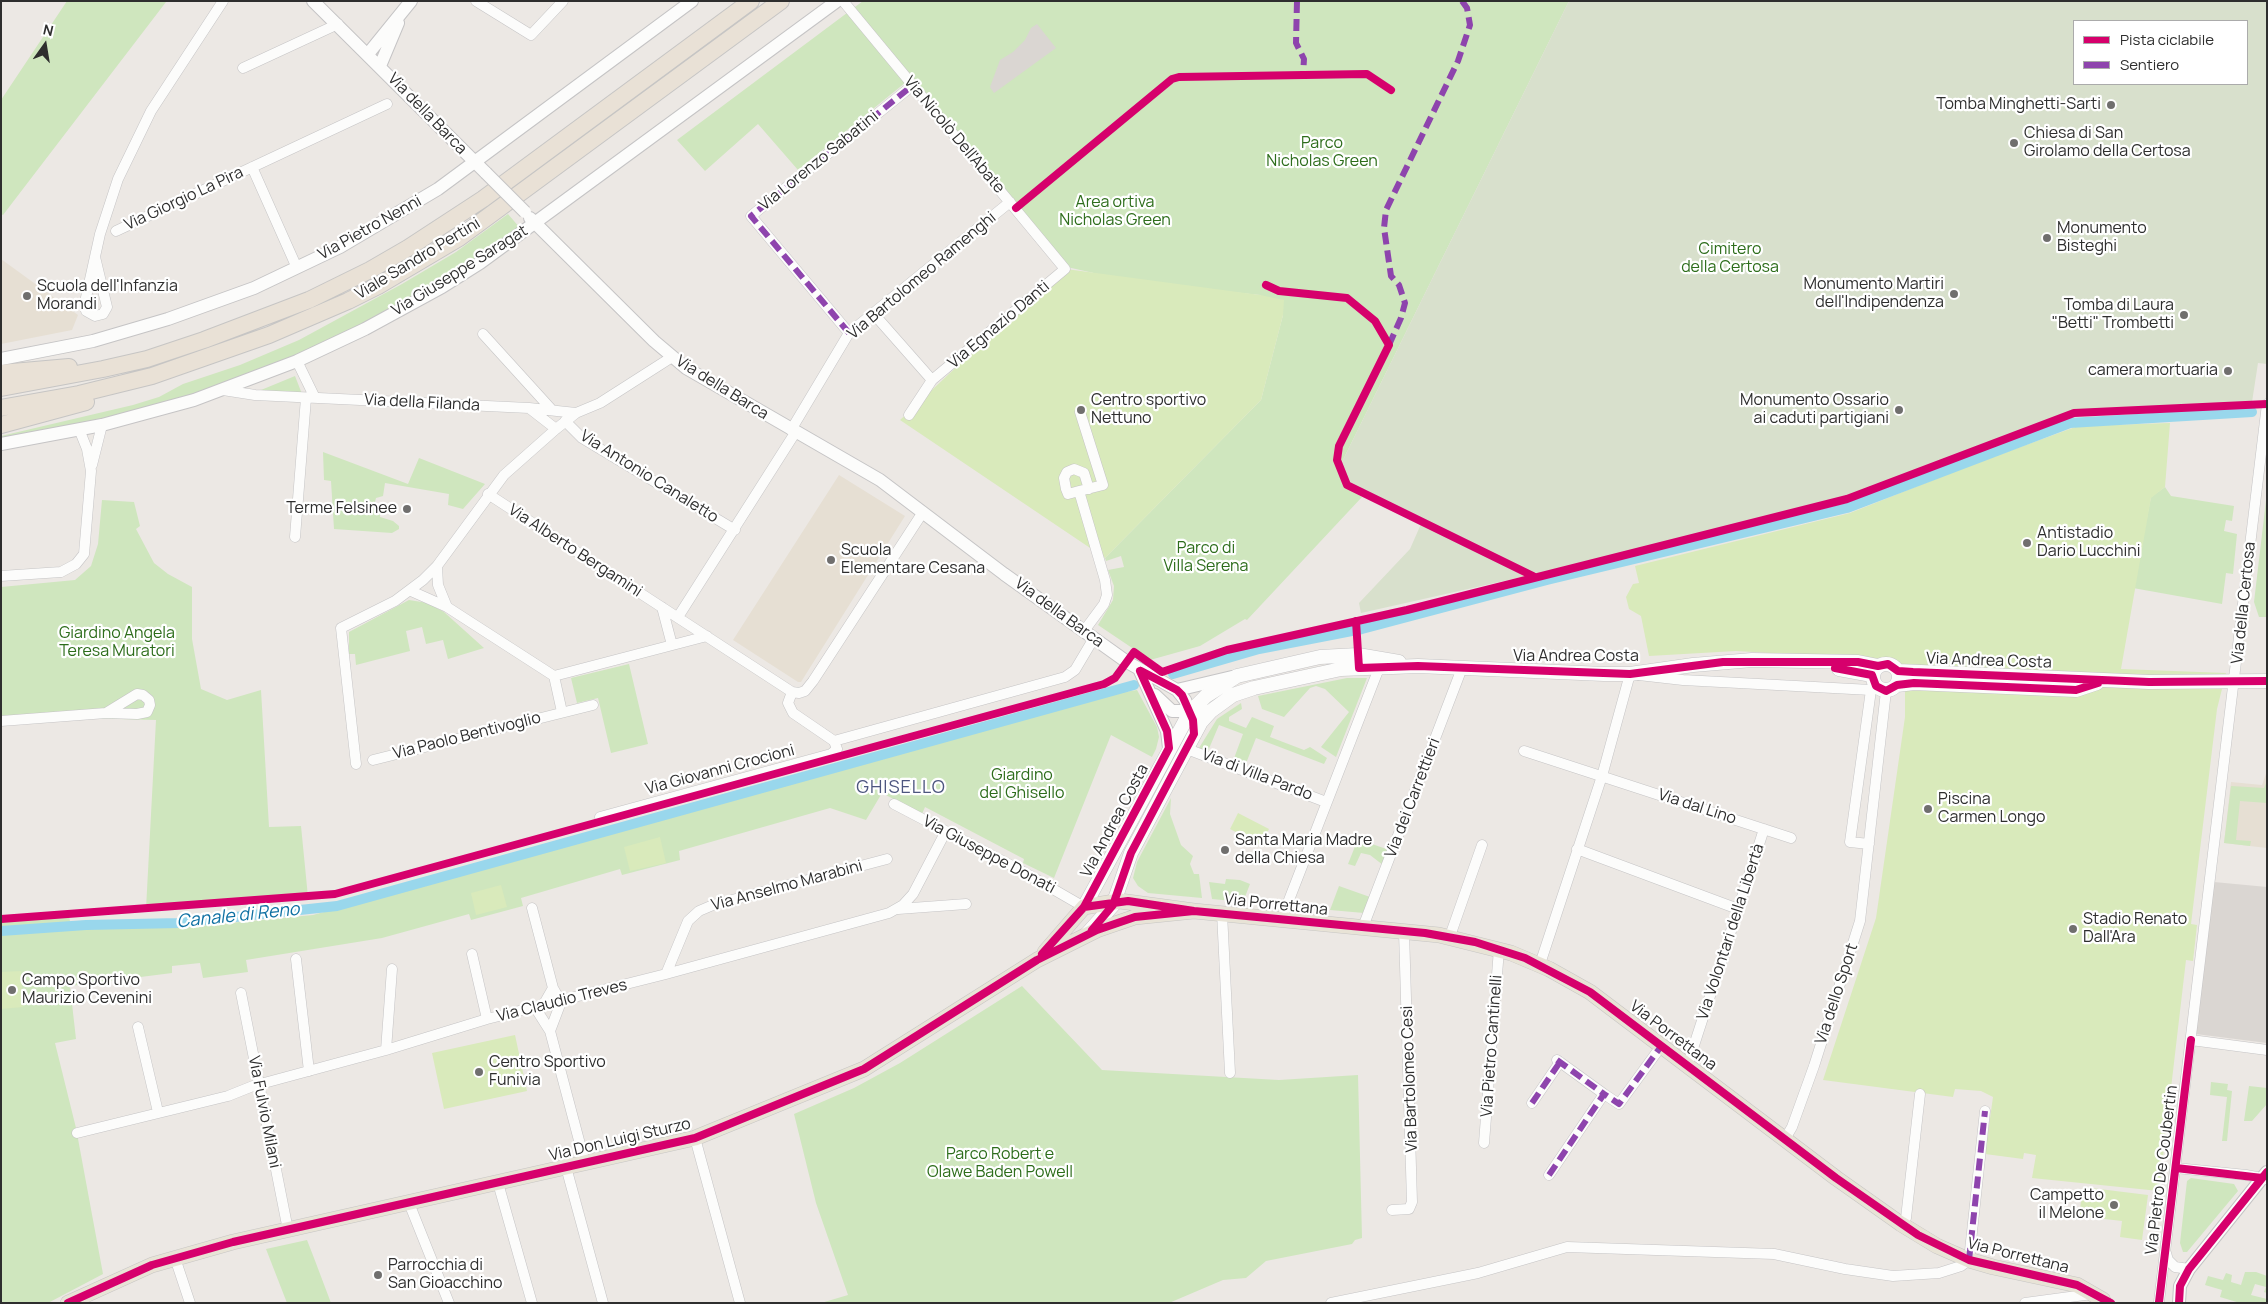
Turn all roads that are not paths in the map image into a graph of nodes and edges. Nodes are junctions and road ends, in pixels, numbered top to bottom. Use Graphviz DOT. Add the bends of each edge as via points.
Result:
graph roads {
  1 [pos="224,1"];
  2 [pos="313,1"];
  3 [pos="411,1"];
  4 [pos="476,1"];
  5 [pos="562,1"];
  6 [pos="692,1"];
  7 [pos="751,1"];
  8 [pos="781,1"];
  9 [pos="837,1"];
  10 [pos="844,1"];
  11 [pos="402,14"];
  12 [pos="338,24"];
  13 [pos="368,54"];
  14 [pos="380,66"];
  15 [pos="244,68"];
  16 [pos="912,85"];
  17 [pos="387,104"];
  18 [pos="475,163"];
  19 [pos="252,167"];
  20 [pos="1010,202"];
  21 [pos="536,223"];
  22 [pos="116,231"];
  23 [pos="95,257"];
  24 [pos="297,268"];
  25 [pos="1065,269"];
  26 [pos="873,313"];
  27 [pos="849,333"];
  28 [pos="483,334"];
  29 [pos="672,357"];
  30 [pos="1,359"];
  31 [pos="147,359"];
  32 [pos="297,361"];
  33 [pos="1,373"];
  34 [pos="152,376"];
  35 [pos="932,380"];
  36 [pos="1,388"];
  37 [pos="223,390"];
  38 [pos="535,390"];
  39 [pos="311,398"];
  40 [pos="2267,404"];
  41 [pos="1,408"];
  42 [pos="529,408"];
  43 [pos="552,410"];
  44 [pos="1080,412"];
  45 [pos="576,413"];
  46 [pos="909,415"];
  47 [pos="565,421"];
  48 [pos="1,425"];
  49 [pos="102,425"];
  50 [pos="80,429"];
  51 [pos="556,429"];
  52 [pos="793,432"];
  53 [pos="1,444"];
  54 [pos="91,471"];
  55 [pos="488,494"];
  56 [pos="923,512"];
  57 [pos="735,530"];
  58 [pos="295,537"];
  59 [pos="436,566"];
  60 [pos="1,576"];
  61 [pos="411,591"];
  62 [pos="446,607"];
  63 [pos="662,607"];
  64 [pos="678,617"];
  65 [pos="1089,635"];
  66 [pos="707,636"];
  67 [pos="672,645"];
  68 [pos="1418,666"];
  69 [pos="1379,668"];
  70 [pos="1462,668"];
  71 [pos="1140,671"];
  72 [pos="1630,674"];
  73 [pos="554,676"];
  74 [pos="1237,676"];
  75 [pos="1882,681"];
  76 [pos="2267,681"];
  77 [pos="2235,682"];
  78 [pos="1150,689"];
  79 [pos="1177,690"];
  80 [pos="792,692"];
  81 [pos="593,705"];
  82 [pos="1211,711"];
  83 [pos="562,712"];
  84 [pos="1190,712"];
  85 [pos="106,713"];
  86 [pos="1,721"];
  87 [pos="1194,734"];
  88 [pos="834,741"];
  89 [pos="1169,748"];
  90 [pos="1187,749"];
  91 [pos="1524,751"];
  92 [pos="373,760"];
  93 [pos="356,764"];
  94 [pos="1860,773"];
  95 [pos="1877,775"];
  96 [pos="1602,776"];
  97 [pos="1326,802"];
  98 [pos="894,804"];
  99 [pos="600,817"];
  100 [pos="1764,829"];
  101 [pos="946,831"];
  102 [pos="1791,838"];
  103 [pos="1869,844"];
  104 [pos="1482,845"];
  105 [pos="1577,850"];
  106 [pos="887,858"];
  107 [pos="1114,902"];
  108 [pos="966,904"];
  109 [pos="1084,907"];
  110 [pos="532,908"];
  111 [pos="897,909"];
  112 [pos="1738,909"];
  113 [pos="1194,911"];
  114 [pos="1222,913"];
  115 [pos="1282,918"];
  116 [pos="1363,927"];
  117 [pos="1404,931"];
  118 [pos="1086,935"];
  119 [pos="1450,936"];
  120 [pos="1499,949"];
  121 [pos="472,954"];
  122 [pos="296,959"];
  123 [pos="1037,960"];
  124 [pos="1540,964"];
  125 [pos="392,970"];
  126 [pos="666,974"];
  127 [pos="553,988"];
  128 [pos="241,993"];
  129 [pos="561,1002"];
  130 [pos="536,1008"];
  131 [pos="488,1019"];
  132 [pos="138,1026"];
  133 [pos="550,1031"];
  134 [pos="2191,1040"];
  135 [pos="1662,1045"];
  136 [pos="386,1050"];
  137 [pos="2267,1050"];
  138 [pos="1688,1064"];
  139 [pos="310,1071"];
  140 [pos="1230,1073"];
  141 [pos="259,1085"];
  142 [pos="1604,1094"];
  143 [pos="1920,1094"];
  144 [pos="1532,1103"];
  145 [pos="1985,1111"];
  146 [pos="158,1112"];
  147 [pos="77,1133"];
  148 [pos="696,1138"];
  149 [pos="1785,1139"];
  150 [pos="1484,1143"];
  151 [pos="585,1163"];
  152 [pos="566,1167"];
  153 [pos="2176,1168"];
  154 [pos="1549,1175"];
  155 [pos="2265,1176"];
  156 [pos="498,1183"];
  157 [pos="410,1202"];
  158 [pos="1392,1210"];
  159 [pos="1900,1224"];
  160 [pos="288,1230"];
  161 [pos="2166,1252"];
  162 [pos="175,1258"];
  163 [pos="1969,1260"];
  164 [pos="2189,1269"];
  165 [pos="2098,1297"];
  166 [pos="2159,1302"];
  167 [pos="68,1303"];
  168 [pos="190,1303"];
  169 [pos="449,1303"];
  170 [pos="532,1303"];
  171 [pos="603,1303"];
  172 [pos="740,1303"];
  173 [pos="1331,1303"];
  174 [pos="2025,1303"];
  175 [pos="2179,1303"];
  1 -- 23 [label="street" via="141,129 112,197"];
  2 -- 12 [label="street, Via della Barca"];
  3 -- 11 [label="street"];
  4 -- 5 [label="street" via="531,35"];
  6 -- 18 [label="street, Via Pietro Nenni"];
  7 -- 31 [label="highway, Viale Sandro Pertini" via="483,198 408,248 309,300"];
  8 -- 34 [label="highway, Viale Sandro Pertini" via="496,211 412,266 348,301 269,335"];
  9 -- 21 [label="street, Via Giuseppe Saragat"];
  10 -- 16 [label="street, Via Nicolò Dell'Abate"];
  11 -- 13 [label="street"];
  11 -- 14 [label="street"];
  12 -- 13 [label="street, Via della Barca"];
  12 -- 15 [label="street"];
  13 -- 14 [label="street, Via della Barca"];
  14 -- 18 [label="street, Via della Barca"];
  16 -- 20 [label="street, Via Nicolò Dell'Abate"];
  16 -- 27 [label="street, Via Lorenzo Sabatini" via="751,216"];
  17 -- 19 [label="street, Via Giorgio La Pira"];
  18 -- 21 [label="street, Via della Barca, bridge"];
  18 -- 24 [label="street, Via Pietro Nenni" via="378,226"];
  19 -- 22 [label="street, Via Giorgio La Pira"];
  19 -- 24 [label="street, Via Giorgio La Pira"];
  20 -- 25 [label="street, Via Nicolò Dell'Abate"];
  20 -- 26 [label="street, Via Bartolomeo Ramenghi"];
  21 -- 29 [label="street, Via della Barca"];
  21 -- 32 [label="street, Via Giuseppe Saragat" via="442,287 365,330"];
  23 -- 23 [label="street" via="85,307 89,314 95,316 103,314 107,307"];
  24 -- 30 [label="street, Via Pietro Nenni" via="254,288 152,324 93,341"];
  25 -- 35 [label="street, Via Egnazio Danti"];
  26 -- 27 [label="street, Via Bartolomeo Ramenghi"];
  26 -- 35 [label="street, Via Egnazio Danti"];
  27 -- 52 [label="street, Via Bartolomeo Ramenghi"];
  28 -- 38 [label="street"];
  29 -- 45 [label="street" via="600,402"];
  29 -- 52 [label="street, Via della Barca"];
  31 -- 33 [label="highway"];
  31 -- 36 [label="highway, Viale Sandro Pertini"];
  32 -- 37 [label="street, Via Giuseppe Saragat"];
  32 -- 39 [label="street"];
  34 -- 41 [label="highway, Viale Sandro Pertini"];
  34 -- 48 [label="highway" via="84,403"];
  35 -- 46 [label="street, Via Egnazio Danti"];
  37 -- 39 [label="street, Via della Filanda"];
  37 -- 49 [label="street, Via Giuseppe Saragat"];
  38 -- 42 [label="street" via="534,401"];
  38 -- 43 [label="street"];
  39 -- 42 [label="street, Via della Filanda"];
  39 -- 58 [label="street"];
  40 -- 77 [label="street, Via della Certosa"];
  42 -- 43 [label="street, Via della Filanda"];
  42 -- 51 [label="street"];
  43 -- 45 [label="street, Via della Filanda"];
  44 -- 65 [label="street" via="1103,485 1084,490 1107,595"];
  45 -- 47 [label="street"];
  47 -- 51 [label="street"];
  47 -- 57 [label="street, Via Antonio Canaletto" via="582,438"];
  49 -- 50 [label="street, Via Giuseppe Saragat"];
  49 -- 54 [label="street"];
  50 -- 53 [label="street, Via Giuseppe Saragat"];
  50 -- 54 [label="street"];
  51 -- 55 [label="street" via="504,475"];
  52 -- 56 [label="street, Via della Barca" via="854,464"];
  52 -- 57 [label="street, Via Bartolomeo Ramenghi"];
  54 -- 60 [label="street" via="87,542 81,559 61,572"];
  55 -- 59 [label="street"];
  55 -- 63 [label="street, Via Alberto Bergamini"];
  56 -- 65 [label="street, Via della Barca"];
  56 -- 80 [label="street" via="812,682 803,692"];
  57 -- 64 [label="street, Via Bartolomeo Ramenghi"];
  59 -- 61 [label="street"];
  59 -- 62 [label="street"];
  61 -- 62 [label="street"];
  61 -- 93 [label="street" via="341,628"];
  62 -- 73 [label="street"];
  63 -- 64 [label="street, Via Alberto Bergamini"];
  63 -- 67 [label="street"];
  64 -- 66 [label="street, Via Alberto Bergamini"];
  65 -- 71 [label="street, Via della Barca"];
  65 -- 88 [label="street" via="1076,670 1065,678"];
  66 -- 67 [label="street"];
  66 -- 80 [label="street, Via Alberto Bergamini"];
  67 -- 73 [label="street"];
  68 -- 69 [label="main road, Via Andrea Costa"];
  68 -- 70 [label="main road, Via Andrea Costa"];
  68 -- 74 [label="main road, Via Andrea Costa" via="1340,654"];
  69 -- 82 [label="main road, Via Andrea Costa" via="1334,670 1254,688 1233,695"];
  69 -- 97 [label="street"];
  70 -- 72 [label="main road, Via Andrea Costa"];
  70 -- 116 [label="street, Via dei Carrettieri"];
  71 -- 78 [label="street, Via della Barca"];
  71 -- 79 [label="street, Via della Barca"];
  72 -- 75 [label="street, Via Andrea Costa" via="1683,680"];
  72 -- 75 [label="main road, Via Andrea Costa" via="1724,662 1792,662"];
  72 -- 96 [label="street"];
  73 -- 83 [label="street, Via Paolo Bentivoglio"];
  74 -- 79 [label="street"];
  74 -- 84 [label="main road, Via Andrea Costa" via="1216,688"];
  75 -- 77 [label="main road, Via Andrea Costa" via="2076,690 2103,681"];
  75 -- 94 [label="street"];
  75 -- 95 [label="street, Via dello Sport"];
  76 -- 77 [label="main road, Via Andrea Costa"];
  77 -- 134 [label="street, Via Pietro De Coubertin"];
  78 -- 84 [label="street, Via della Barca" via="1172,711"];
  78 -- 89 [label="street, Via della Barca" via="1167,731"];
  79 -- 84 [label="street"];
  80 -- 88 [label="street" via="788,703 793,713"];
  81 -- 83 [label="street, Via Paolo Bentivoglio"];
  82 -- 84 [label="street, Via della Barca"];
  82 -- 87 [label="main road, Via Andrea Costa"];
  83 -- 92 [label="street, Via Paolo Bentivoglio"];
  84 -- 87 [label="street"];
  84 -- 89 [label="main road, Via Andrea Costa"];
  85 -- 86 [label="street"];
  87 -- 90 [label="main road, Via Andrea Costa"];
  88 -- 99 [label="street, Via Giovanni Crocioni" via="837,749 831,754"];
  89 -- 109 [label="main road, Via Andrea Costa"];
  90 -- 97 [label="street, Via di Villa Pardo"];
  90 -- 107 [label="main road, Via Andrea Costa" via="1131,853"];
  91 -- 96 [label="street, Via dal Lino"];
  94 -- 95 [label="street"];
  94 -- 103 [label="street" via="1850,842"];
  95 -- 103 [label="street, Via dello Sport"];
  96 -- 100 [label="street, Via dal Lino"];
  96 -- 105 [label="street"];
  97 -- 115 [label="street"];
  98 -- 101 [label="street, Via Giuseppe Donati"];
  100 -- 102 [label="street, Via dal Lino"];
  100 -- 112 [label="street, Via Volontari della Libertà"];
  101 -- 109 [label="street, Via Giuseppe Donati"];
  101 -- 111 [label="street, Via Claudio Treves" via="913,894"];
  103 -- 149 [label="street, Via dello Sport" via="1860,921 1814,1066"];
  104 -- 119 [label="street"];
  105 -- 112 [label="street"];
  105 -- 124 [label="street"];
  106 -- 126 [label="street, Via Anselmo Marabini" via="699,911 688,921"];
  107 -- 109 [label="main road, Via Porrettana"];
  107 -- 113 [label="main road, Via Porrettana"];
  107 -- 118 [label="main road, Via Andrea Costa"];
  108 -- 111 [label="street, Via Claudio Treves"];
  109 -- 123 [label="main road, Via Don Luigi Sturzo"];
  110 -- 127 [label="street"];
  111 -- 126 [label="street, Via Claudio Treves"];
  112 -- 138 [label="street, Via Volontari della Libertà"];
  113 -- 114 [label="main road, Via Porrettana"];
  113 -- 118 [label="main road, Via Porrettana" via="1136,917"];
  114 -- 115 [label="main road, Via Porrettana"];
  114 -- 140 [label="street"];
  115 -- 116 [label="main road, Via Porrettana"];
  116 -- 117 [label="main road, Via Porrettana"];
  117 -- 119 [label="main road, Via Porrettana"];
  117 -- 158 [label="street, Via Bartolomeo Cesi" via="1412,1202 1409,1209"];
  118 -- 123 [label="main road, Via Don Luigi Sturzo"];
  119 -- 120 [label="main road, Via Porrettana"];
  120 -- 124 [label="main road, Via Porrettana"];
  120 -- 150 [label="street, Via Pietro Cantinelli"];
  121 -- 131 [label="street"];
  122 -- 139 [label="street"];
  123 -- 148 [label="main road, Via Don Luigi Sturzo" via="864,1069"];
  124 -- 135 [label="main road, Via Porrettana" via="1590,992"];
  125 -- 136 [label="street"];
  126 -- 129 [label="street, Via Claudio Treves"];
  127 -- 129 [label="street"];
  127 -- 130 [label="street" via="545,1002"];
  128 -- 141 [label="street, Via Fulvio Milani"];
  129 -- 130 [label="street, Via Claudio Treves"];
  129 -- 133 [label="street"];
  130 -- 131 [label="street, Via Claudio Treves"];
  130 -- 133 [label="street"];
  131 -- 136 [label="street, Via Claudio Treves"];
  132 -- 146 [label="street"];
  133 -- 151 [label="street"];
  134 -- 137 [label="street"];
  134 -- 153 [label="street, Via Pietro De Coubertin"];
  135 -- 138 [label="main road, Via Porrettana"];
  135 -- 142 [label="street, Via Porrettana" via="1618,1104"];
  136 -- 139 [label="street, Via Claudio Treves"];
  138 -- 149 [label="main road, Via Porrettana"];
  139 -- 141 [label="street, Via Claudio Treves"];
  141 -- 146 [label="street, Via Claudio Treves" via="228,1096"];
  141 -- 160 [label="street, Via Fulvio Milani"];
  142 -- 144 [label="street, Via Porrettana" via="1558,1061"];
  142 -- 154 [label="street"];
  143 -- 159 [label="street" via="1906,1218"];
  145 -- 163 [label="street, Via Porrettana"];
  146 -- 147 [label="street, Via Claudio Treves"];
  148 -- 151 [label="main road, Via Don Luigi Sturzo"];
  148 -- 172 [label="street, Via Don Luigi Sturzo"];
  149 -- 159 [label="main road, Via Porrettana"];
  151 -- 152 [label="main road, Via Don Luigi Sturzo"];
  152 -- 156 [label="main road, Via Don Luigi Sturzo"];
  152 -- 171 [label="street"];
  153 -- 155 [label="street"];
  153 -- 161 [label="street, Via Pietro De Coubertin"];
  155 -- 164 [label="street"];
  156 -- 157 [label="main road, Via Don Luigi Sturzo"];
  156 -- 170 [label="street"];
  157 -- 160 [label="main road, Via Don Luigi Sturzo"];
  157 -- 169 [label="street"];
  159 -- 163 [label="main road, Via Porrettana"];
  160 -- 162 [label="main road, Via Don Luigi Sturzo"];
  161 -- 164 [label="street" via="2171,1264"];
  161 -- 166 [label="street, Via Pietro De Coubertin"];
  162 -- 167 [label="main road" via="126,1275"];
  162 -- 168 [label="street"];
  163 -- 165 [label="main road, Via Porrettana" via="2077,1285"];
  163 -- 173 [label="street, Via Porrettana" via="1940,1273 1893,1276 1774,1254 1567,1247 1478,1273"];
  164 -- 175 [label="street" via="2180,1286"];
  165 -- 174 [label="street"];
}
